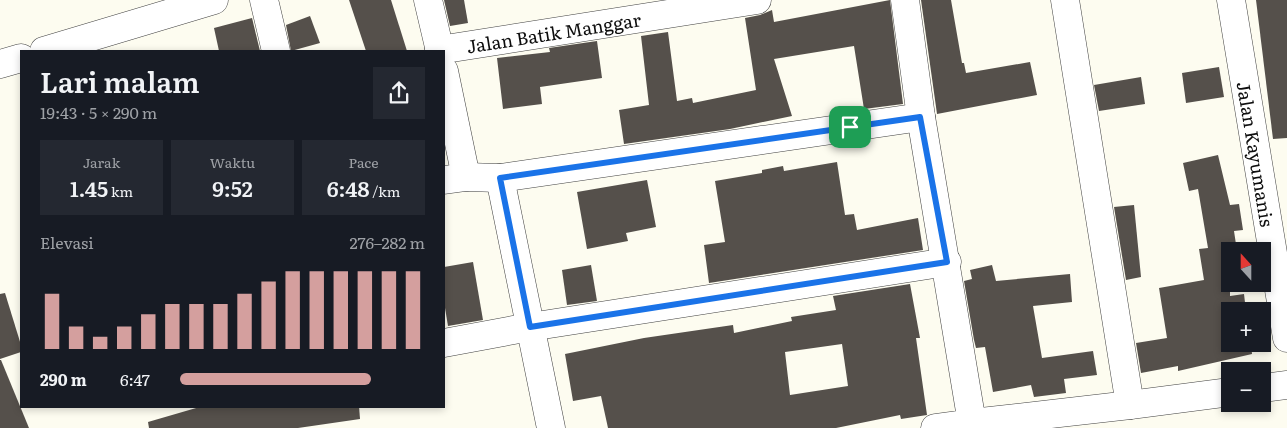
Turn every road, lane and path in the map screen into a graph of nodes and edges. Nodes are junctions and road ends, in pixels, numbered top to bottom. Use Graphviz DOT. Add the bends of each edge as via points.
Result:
graph roads {
  1 [pos="214,0"];
  2 [pos="264,0"];
  3 [pos="428,0"];
  4 [pos="758,0"];
  5 [pos="905,0"];
  6 [pos="1065,0"];
  7 [pos="1231,0"];
  8 [pos="47,50"];
  9 [pos="276,50"];
  10 [pos="439,50"];
  11 [pos="445,56"];
  12 [pos="20,58"];
  13 [pos="0,64"];
  14 [pos="445,92"];
  15 [pos="920,117"];
  16 [pos="500,178"];
  17 [pos="455,179"];
  18 [pos="947,262"];
  19 [pos="530,327"];
  20 [pos="1287,338"];
  21 [pos="445,343"];
  22 [pos="1287,385"];
  23 [pos="1271,387"];
  24 [pos="1221,393"];
  25 [pos="1130,405"];
  26 [pos="972,423"];
  27 [pos="550,428"];
  28 [pos="935,428"];
  1 -- 8 [label="street"];
  2 -- 9 [label="street"];
  3 -- 10 [label="street"];
  4 -- 11 [label="street, Jalan Batik Manggar"];
  5 -- 15 [label="street"];
  6 -- 25 [label="street"];
  7 -- 20 [label="street, Jalan Kayumanis"];
  12 -- 13 [label="street"];
  14 -- 17 [label="street"];
  15 -- 16 [label="street"];
  15 -- 18 [label="street"];
  16 -- 17 [label="street"];
  16 -- 19 [label="street"];
  18 -- 19 [label="street"];
  18 -- 26 [label="street"];
  19 -- 21 [label="street"];
  19 -- 27 [label="street"];
  22 -- 23 [label="street"];
  24 -- 25 [label="street"];
  25 -- 26 [label="street"];
  26 -- 28 [label="street"];
}
